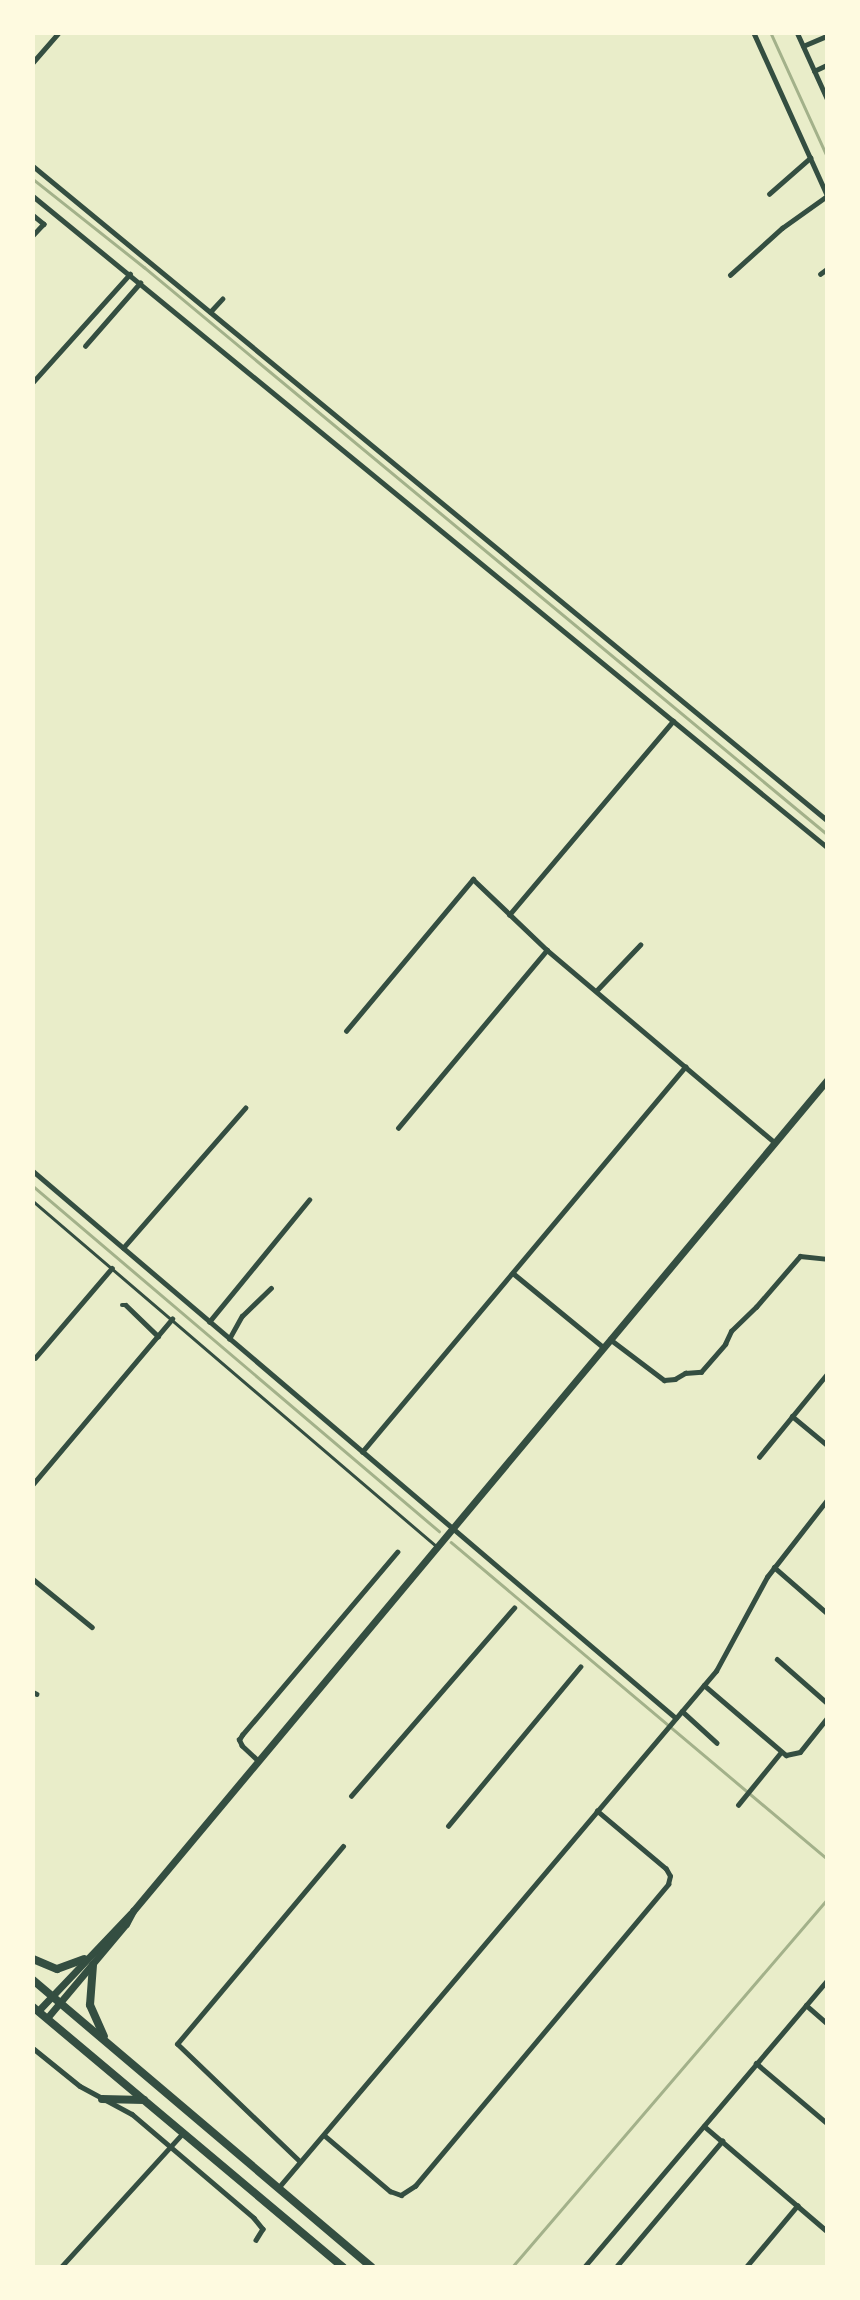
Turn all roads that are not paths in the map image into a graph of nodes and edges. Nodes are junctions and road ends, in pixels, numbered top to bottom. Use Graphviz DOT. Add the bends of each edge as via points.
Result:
graph roads {
  1 [pos="58,33"];
  2 [pos="754,33"];
  3 [pos="797,33"];
  4 [pos="827,36"];
  5 [pos="803,46"];
  6 [pos="33,62"];
  7 [pos="827,65"];
  8 [pos="814,71"];
  9 [pos="824,83"];
  10 [pos="827,99"];
  11 [pos="810,158"];
  12 [pos="33,166"];
  13 [pos="769,194"];
  14 [pos="33,196"];
  15 [pos="827,196"];
  16 [pos="33,215"];
  17 [pos="33,236"];
  18 [pos="827,269"];
  19 [pos="130,274"];
  20 [pos="820,274"];
  21 [pos="730,275"];
  22 [pos="140,283"];
  23 [pos="222,299"];
  24 [pos="210,312"];
  25 [pos="85,346"];
  26 [pos="33,382"];
  27 [pos="673,721"];
  28 [pos="827,820"];
  29 [pos="827,847"];
  30 [pos="509,915"];
  31 [pos="640,945"];
  32 [pos="547,950"];
  33 [pos="596,991"];
  34 [pos="346,1031"];
  35 [pos="685,1067"];
  36 [pos="827,1080"];
  37 [pos="245,1108"];
  38 [pos="398,1128"];
  39 [pos="774,1142"];
  40 [pos="33,1171"];
  41 [pos="309,1200"];
  42 [pos="33,1201"];
  43 [pos="123,1248"];
  44 [pos="827,1259"];
  45 [pos="112,1268"];
  46 [pos="513,1273"];
  47 [pos="271,1288"];
  48 [pos="122,1305"];
  49 [pos="172,1319"];
  50 [pos="209,1322"];
  51 [pos="158,1336"];
  52 [pos="229,1339"];
  53 [pos="610,1339"];
  54 [pos="603,1347"];
  55 [pos="35,1358"];
  56 [pos="827,1374"];
  57 [pos="792,1416"];
  58 [pos="827,1445"];
  59 [pos="362,1452"];
  60 [pos="758,1457"];
  61 [pos="33,1484"];
  62 [pos="827,1500"];
  63 [pos="453,1528"];
  64 [pos="438,1547"];
  65 [pos="397,1552"];
  66 [pos="774,1567"];
  67 [pos="33,1579"];
  68 [pos="514,1608"];
  69 [pos="827,1612"];
  70 [pos="92,1628"];
  71 [pos="777,1659"];
  72 [pos="580,1667"];
  73 [pos="705,1685"];
  74 [pos="827,1703"];
  75 [pos="682,1711"];
  76 [pos="827,1718"];
  77 [pos="675,1719"];
  78 [pos="717,1743"];
  79 [pos="781,1752"];
  80 [pos="258,1762"];
  81 [pos="351,1797"];
  82 [pos="738,1805"];
  83 [pos="597,1811"];
  84 [pos="448,1826"];
  85 [pos="343,1846"];
  86 [pos="133,1911"];
  87 [pos="33,1959"];
  88 [pos="85,1959"];
  89 [pos="93,1965"];
  90 [pos="33,1980"];
  91 [pos="827,1980"];
  92 [pos="52,1996"];
  93 [pos="61,2003"];
  94 [pos="806,2005"];
  95 [pos="36,2009"];
  96 [pos="47,2018"];
  97 [pos="827,2023"];
  98 [pos="107,2042"];
  99 [pos="33,2048"];
  100 [pos="757,2063"];
  101 [pos="102,2099"];
  102 [pos="144,2100"];
  103 [pos="827,2123"];
  104 [pos="704,2126"];
  105 [pos="184,2132"];
  106 [pos="324,2135"];
  107 [pos="722,2141"];
  108 [pos="170,2146"];
  109 [pos="300,2162"];
  110 [pos="279,2187"];
  111 [pos="797,2206"];
  112 [pos="827,2231"];
  113 [pos="256,2240"];
  114 [pos="588,2265"];
  115 [pos="61,2267"];
  116 [pos="343,2267"];
  117 [pos="372,2267"];
  118 [pos="616,2267"];
  119 [pos="746,2267"];
  1 -- 6 [label="street"];
  2 -- 11 [label="street"];
  3 -- 5 [label="street"];
  4 -- 5 [label="street"];
  5 -- 8 [label="street"];
  7 -- 8 [label="street"];
  8 -- 9 [label="street"];
  9 -- 10 [label="street"];
  11 -- 13 [label="street"];
  11 -- 15 [label="street"];
  12 -- 24 [label="street"];
  14 -- 19 [label="street"];
  15 -- 21 [label="street" via="782,228"];
  16 -- 17 [label="street" via="44,224"];
  18 -- 20 [label="street"];
  19 -- 22 [label="street"];
  19 -- 26 [label="street"];
  22 -- 25 [label="street"];
  22 -- 27 [label="street"];
  23 -- 24 [label="street"];
  24 -- 28 [label="street"];
  27 -- 29 [label="street"];
  27 -- 30 [label="street"];
  30 -- 32 [label="street"];
  30 -- 34 [label="street" via="473,879"];
  31 -- 33 [label="street"];
  32 -- 33 [label="street"];
  32 -- 38 [label="street"];
  33 -- 35 [label="street"];
  35 -- 39 [label="street"];
  35 -- 46 [label="street"];
  36 -- 39 [label="main road"];
  37 -- 43 [label="street"];
  39 -- 53 [label="main road"];
  40 -- 43 [label="street"];
  41 -- 50 [label="street"];
  42 -- 45 [label="lane"];
  43 -- 50 [label="street"];
  44 -- 53 [label="street" via="800,1256 731,1331 701,1372 664,1380"];
  45 -- 49 [label="lane"];
  45 -- 55 [label="street"];
  46 -- 54 [label="street"];
  46 -- 59 [label="street"];
  47 -- 52 [label="street" via="242,1316"];
  48 -- 51 [label="street"];
  49 -- 51 [label="street"];
  49 -- 64 [label="lane"];
  50 -- 52 [label="street"];
  51 -- 61 [label="street"];
  52 -- 59 [label="street"];
  53 -- 54 [label="main road"];
  54 -- 63 [label="main road"];
  56 -- 57 [label="street"];
  57 -- 58 [label="street"];
  57 -- 60 [label="street"];
  59 -- 63 [label="street"];
  62 -- 66 [label="street"];
  63 -- 64 [label="main road"];
  63 -- 77 [label="street"];
  64 -- 80 [label="main road"];
  65 -- 80 [label="street" via="242,1735 242,1746"];
  66 -- 69 [label="street"];
  66 -- 73 [label="street"];
  67 -- 70 [label="street"];
  68 -- 81 [label="street"];
  71 -- 74 [label="street"];
  72 -- 84 [label="street"];
  73 -- 75 [label="street"];
  73 -- 79 [label="street"];
  75 -- 77 [label="street"];
  75 -- 78 [label="street"];
  76 -- 79 [label="street" via="796,1755"];
  77 -- 83 [label="street"];
  79 -- 82 [label="street"];
  80 -- 86 [label="main road"];
  83 -- 106 [label="street"];
  83 -- 106 [label="street" via="666,1869 668,1884 424,2175 406,2193 395,2194"];
  85 -- 109 [label="street" via="177,2044"];
  86 -- 88 [label="main road"];
  86 -- 89 [label="main road"];
  87 -- 88 [label="highway" via="57,1969"];
  88 -- 92 [label="main road"];
  89 -- 93 [label="main road"];
  89 -- 98 [label="highway" via="90,2005"];
  90 -- 92 [label="highway"];
  91 -- 94 [label="street"];
  92 -- 93 [label="highway"];
  92 -- 95 [label="main road"];
  93 -- 96 [label="main road"];
  93 -- 98 [label="highway"];
  94 -- 97 [label="street"];
  94 -- 100 [label="street"];
  95 -- 96 [label="highway"];
  96 -- 102 [label="highway"];
  98 -- 110 [label="highway"];
  99 -- 101 [label="street"];
  100 -- 103 [label="street"];
  100 -- 104 [label="street"];
  101 -- 102 [label="highway"];
  101 -- 108 [label="street" via="132,2114"];
  102 -- 105 [label="highway"];
  104 -- 107 [label="street"];
  104 -- 114 [label="street"];
  105 -- 108 [label="street"];
  105 -- 116 [label="highway"];
  106 -- 109 [label="street"];
  107 -- 111 [label="street"];
  107 -- 118 [label="street"];
  108 -- 113 [label="street" via="254,2218 263,2229"];
  108 -- 115 [label="street"];
  109 -- 110 [label="street"];
  110 -- 117 [label="highway"];
  111 -- 112 [label="street"];
  111 -- 119 [label="street"];
}
